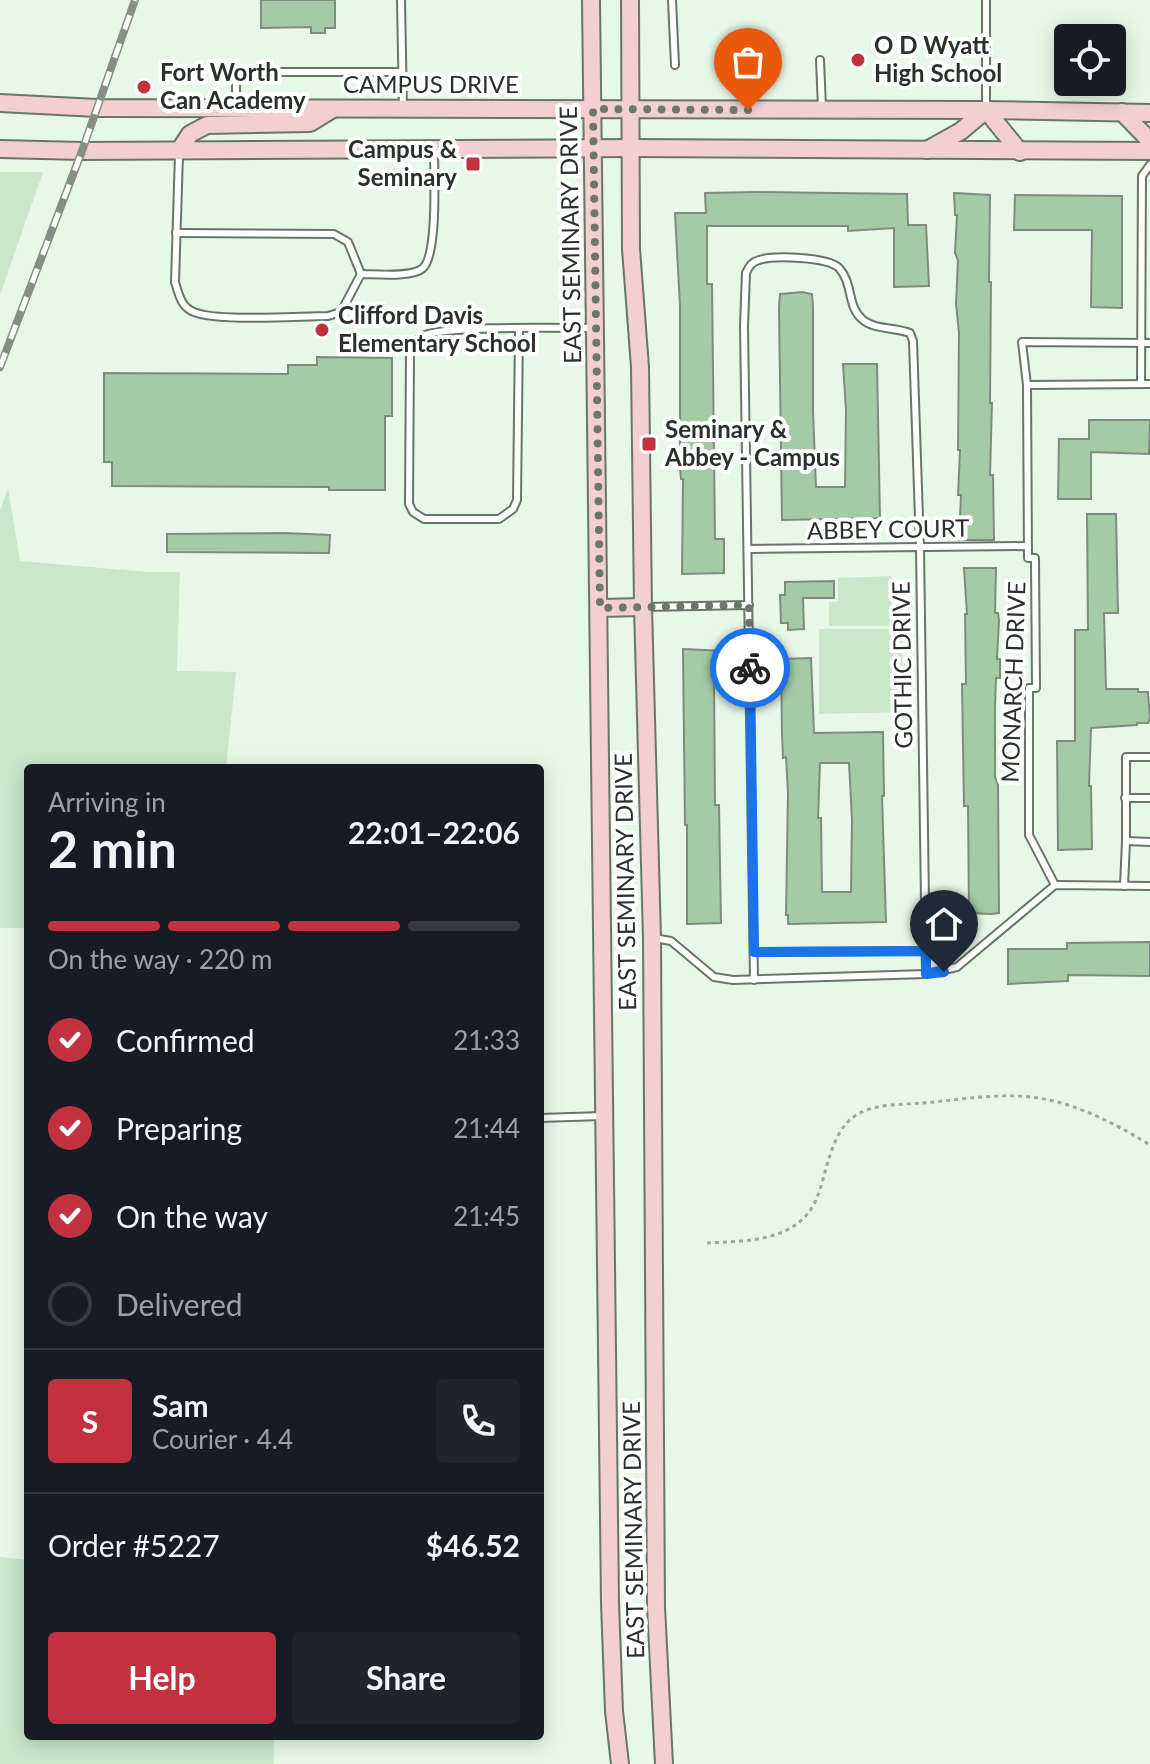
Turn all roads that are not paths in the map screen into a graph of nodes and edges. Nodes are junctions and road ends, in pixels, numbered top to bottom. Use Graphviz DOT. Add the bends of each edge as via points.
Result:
graph roads {
  1 [pos="401,0"];
  2 [pos="591,0"];
  3 [pos="630,0"];
  4 [pos="672,0"];
  5 [pos="986,0"];
  6 [pos="820,60"];
  7 [pos="675,65"];
  8 [pos="402,72"];
  9 [pos="0,103"];
  10 [pos="236,108"];
  11 [pos="335,108"];
  12 [pos="403,109"];
  13 [pos="593,109"];
  14 [pos="631,109"];
  15 [pos="822,110"];
  16 [pos="986,110"];
  17 [pos="1122,112"];
  18 [pos="1150,113"];
  19 [pos="1150,141"];
  20 [pos="631,148"];
  21 [pos="0,149"];
  22 [pos="434,149"];
  23 [pos="594,149"];
  24 [pos="179,151"];
  25 [pos="924,151"];
  26 [pos="1150,151"];
  27 [pos="1020,152"];
  28 [pos="1150,165"];
  29 [pos="176,233"];
  30 [pos="1146,250"];
  31 [pos="361,274"];
  32 [pos="596,328"];
  33 [pos="519,329"];
  34 [pos="1142,343"];
  35 [pos="1150,343"];
  36 [pos="1141,384"];
  37 [pos="1150,384"];
  38 [pos="1027,385"];
  39 [pos="1028,546"];
  40 [pos="920,548"];
  41 [pos="748,549"];
  42 [pos="749,605"];
  43 [pos="643,607"];
  44 [pos="600,608"];
  45 [pos="1150,757"];
  46 [pos="1125,798"];
  47 [pos="1150,798"];
  48 [pos="1126,841"];
  49 [pos="1150,842"];
  50 [pos="1055,885"];
  51 [pos="1124,886"];
  52 [pos="1150,886"];
  53 [pos="652,938"];
  54 [pos="926,951"];
  55 [pos="754,952"];
  56 [pos="926,974"];
  57 [pos="754,980"];
  58 [pos="605,1116"];
  59 [pos="544,1118"];
  60 [pos="620,1764"];
  61 [pos="664,1764"];
  1 -- 8 [label="lane"];
  2 -- 13 [label="main road, EAST SEMINARY DRIVE"];
  3 -- 14 [label="main road, EAST SEMINARY DRIVE"];
  4 -- 7 [label="lane"];
  5 -- 16 [label="lane"];
  6 -- 15 [label="lane"];
  8 -- 10 [label="lane" via="236,72"];
  8 -- 12 [label="lane"];
  9 -- 10 [label="main road, CAMPUS DRIVE"];
  10 -- 11 [label="main road, CAMPUS DRIVE"];
  11 -- 12 [label="main road, CAMPUS DRIVE"];
  11 -- 24 [label="main road" via="310,123 207,125 190,134"];
  12 -- 13 [label="main road, CAMPUS DRIVE"];
  13 -- 14 [label="main road, CAMPUS DRIVE"];
  13 -- 23 [label="main road, EAST SEMINARY DRIVE"];
  14 -- 15 [label="main road, CAMPUS DRIVE"];
  14 -- 20 [label="main road, EAST SEMINARY DRIVE"];
  15 -- 16 [label="main road, CAMPUS DRIVE"];
  16 -- 17 [label="main road, CAMPUS DRIVE"];
  16 -- 25 [label="main road"];
  16 -- 27 [label="main road"];
  17 -- 18 [label="main road, CAMPUS DRIVE"];
  17 -- 19 [label="main road"];
  20 -- 23 [label="main road"];
  20 -- 25 [label="main road"];
  20 -- 43 [label="main road, EAST SEMINARY DRIVE"];
  21 -- 24 [label="main road"];
  22 -- 23 [label="main road"];
  22 -- 24 [label="main road"];
  22 -- 31 [label="lane" via="432,253 423,268 413,272"];
  23 -- 32 [label="main road, EAST SEMINARY DRIVE"];
  24 -- 29 [label="lane"];
  25 -- 27 [label="main road"];
  26 -- 27 [label="main road"];
  28 -- 30 [label="lane" via="1142,176"];
  29 -- 31 [label="lane" via="334,234 348,242"];
  29 -- 31 [label="lane" via="175,282 180,302 193,312 328,316 341,312"];
  30 -- 34 [label="lane"];
  32 -- 33 [label="lane"];
  32 -- 44 [label="main road, EAST SEMINARY DRIVE"];
  33 -- 33 [label="lane" via="436,331 421,336 410,352 409,504 424,519 499,519 513,509"];
  34 -- 35 [label="lane"];
  34 -- 36 [label="lane"];
  34 -- 38 [label="lane, MONARCH DRIVE" via="1022,342"];
  36 -- 37 [label="lane"];
  36 -- 38 [label="lane"];
  38 -- 39 [label="lane, MONARCH DRIVE"];
  39 -- 40 [label="lane, ABBEY COURT"];
  39 -- 50 [label="lane, MONARCH DRIVE" via="1028,558 1035,558 1036,601 1036,688 1029,688 1029,835"];
  40 -- 41 [label="lane, ABBEY COURT"];
  40 -- 41 [label="lane, GOTHIC DRIVE" via="916,356 910,333 863,321 853,308 842,272 829,262 785,257 758,260 746,273"];
  40 -- 54 [label="lane, GOTHIC DRIVE"];
  41 -- 42 [label="lane"];
  42 -- 43 [label="lane"];
  42 -- 55 [label="lane"];
  43 -- 44 [label="main road"];
  43 -- 53 [label="main road, EAST SEMINARY DRIVE"];
  44 -- 58 [label="main road, EAST SEMINARY DRIVE"];
  45 -- 46 [label="lane" via="1126,757"];
  46 -- 47 [label="lane"];
  46 -- 48 [label="lane"];
  48 -- 49 [label="lane"];
  48 -- 51 [label="lane"];
  50 -- 51 [label="lane"];
  50 -- 56 [label="lane" via="957,967"];
  51 -- 52 [label="lane"];
  53 -- 57 [label="lane" via="671,941 714,977"];
  53 -- 61 [label="main road, EAST SEMINARY DRIVE" via="656,1607"];
  54 -- 55 [label="lane"];
  54 -- 56 [label="lane, GOTHIC DRIVE"];
  55 -- 57 [label="lane"];
  56 -- 57 [label="lane"];
  58 -- 59 [label="lane"];
  58 -- 60 [label="main road, EAST SEMINARY DRIVE" via="610,1603"];
}
